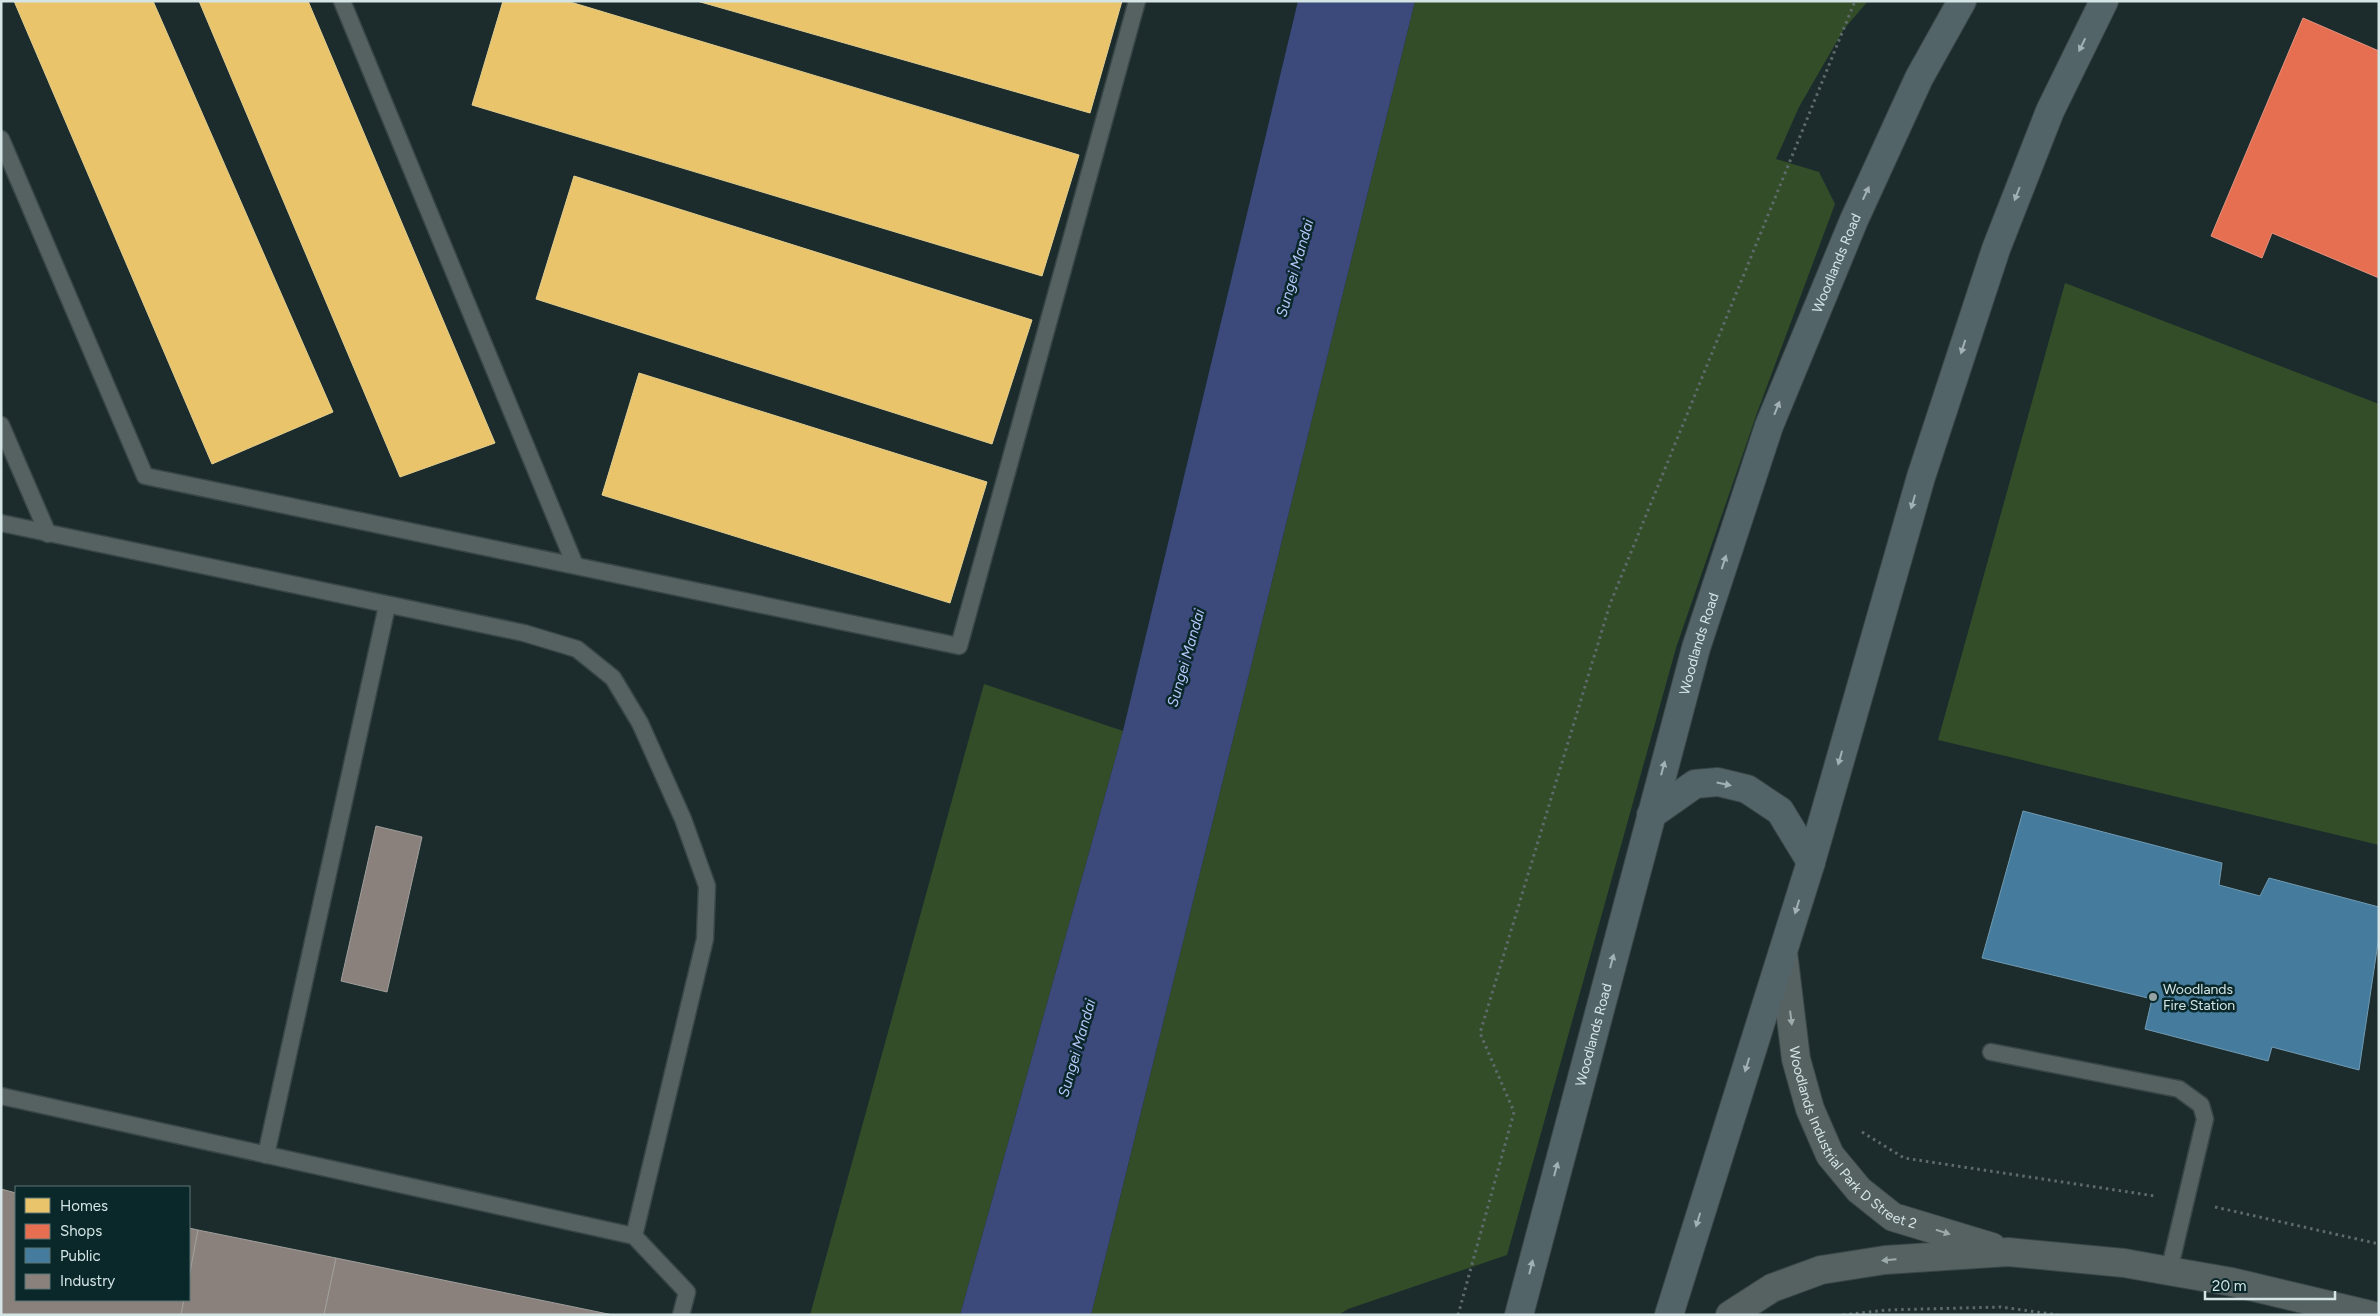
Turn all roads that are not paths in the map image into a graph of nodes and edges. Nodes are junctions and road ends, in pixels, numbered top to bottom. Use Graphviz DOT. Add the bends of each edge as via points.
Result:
graph roads {
  1 [pos="342,1"];
  2 [pos="1137,1"];
  3 [pos="1962,1"];
  4 [pos="2104,1"];
  5 [pos="1,139"];
  6 [pos="1,425"];
  7 [pos="1,523"];
  8 [pos="48,534"];
  9 [pos="575,565"];
  10 [pos="386,606"];
  11 [pos="1651,815"];
  12 [pos="1811,862"];
  13 [pos="1783,952"];
  14 [pos="1991,1052"];
  15 [pos="1,1096"];
  16 [pos="266,1155"];
  17 [pos="634,1236"];
  18 [pos="2008,1252"];
  19 [pos="2169,1271"];
  20 [pos="681,1315"];
  21 [pos="1519,1315"];
  22 [pos="1669,1315"];
  23 [pos="1730,1315"];
  24 [pos="2371,1315"];
  1 -- 9 [label="lane"];
  2 -- 9 [label="lane" via="958,646"];
  11 -- 3 [label="main road, Woodlands Road, one-way" via="1696,648 1769,426 1854,220 1919,78"];
  4 -- 12 [label="main road, one-way" via="2050,111 1996,250 1921,476"];
  5 -- 9 [label="lane" via="145,476"];
  6 -- 8 [label="lane"];
  7 -- 8 [label="lane"];
  8 -- 10 [label="lane"];
  10 -- 16 [label="lane"];
  10 -- 17 [label="lane" via="524,633 577,649 617,685 640,723 683,819 707,886 705,939"];
  11 -- 12 [label="main road, one-way" via="1695,784 1718,782 1747,789 1780,811"];
  21 -- 11 [label="main road, Woodlands Road, one-way"];
  12 -- 13 [label="main road, one-way"];
  13 -- 18 [label="street, Woodlands Industrial Park D Street 2, one-way" via="1796,1059 1810,1109 1830,1155 1859,1190 1893,1217"];
  13 -- 22 [label="main road, one-way"];
  14 -- 19 [label="lane" via="2179,1089 2201,1105 2205,1119"];
  15 -- 16 [label="lane"];
  16 -- 17 [label="lane"];
  17 -- 20 [label="lane" via="687,1292"];
  18 -- 19 [label="street, Woodlands Industrial Park D Street 2" via="2124,1263"];
  18 -- 23 [label="street, Woodlands Industrial Park D Street 2, one-way" via="1885,1260 1821,1270 1772,1288"];
  19 -- 24 [label="street, Woodlands Industrial Park D Street 2" via="2232,1282"];
}
